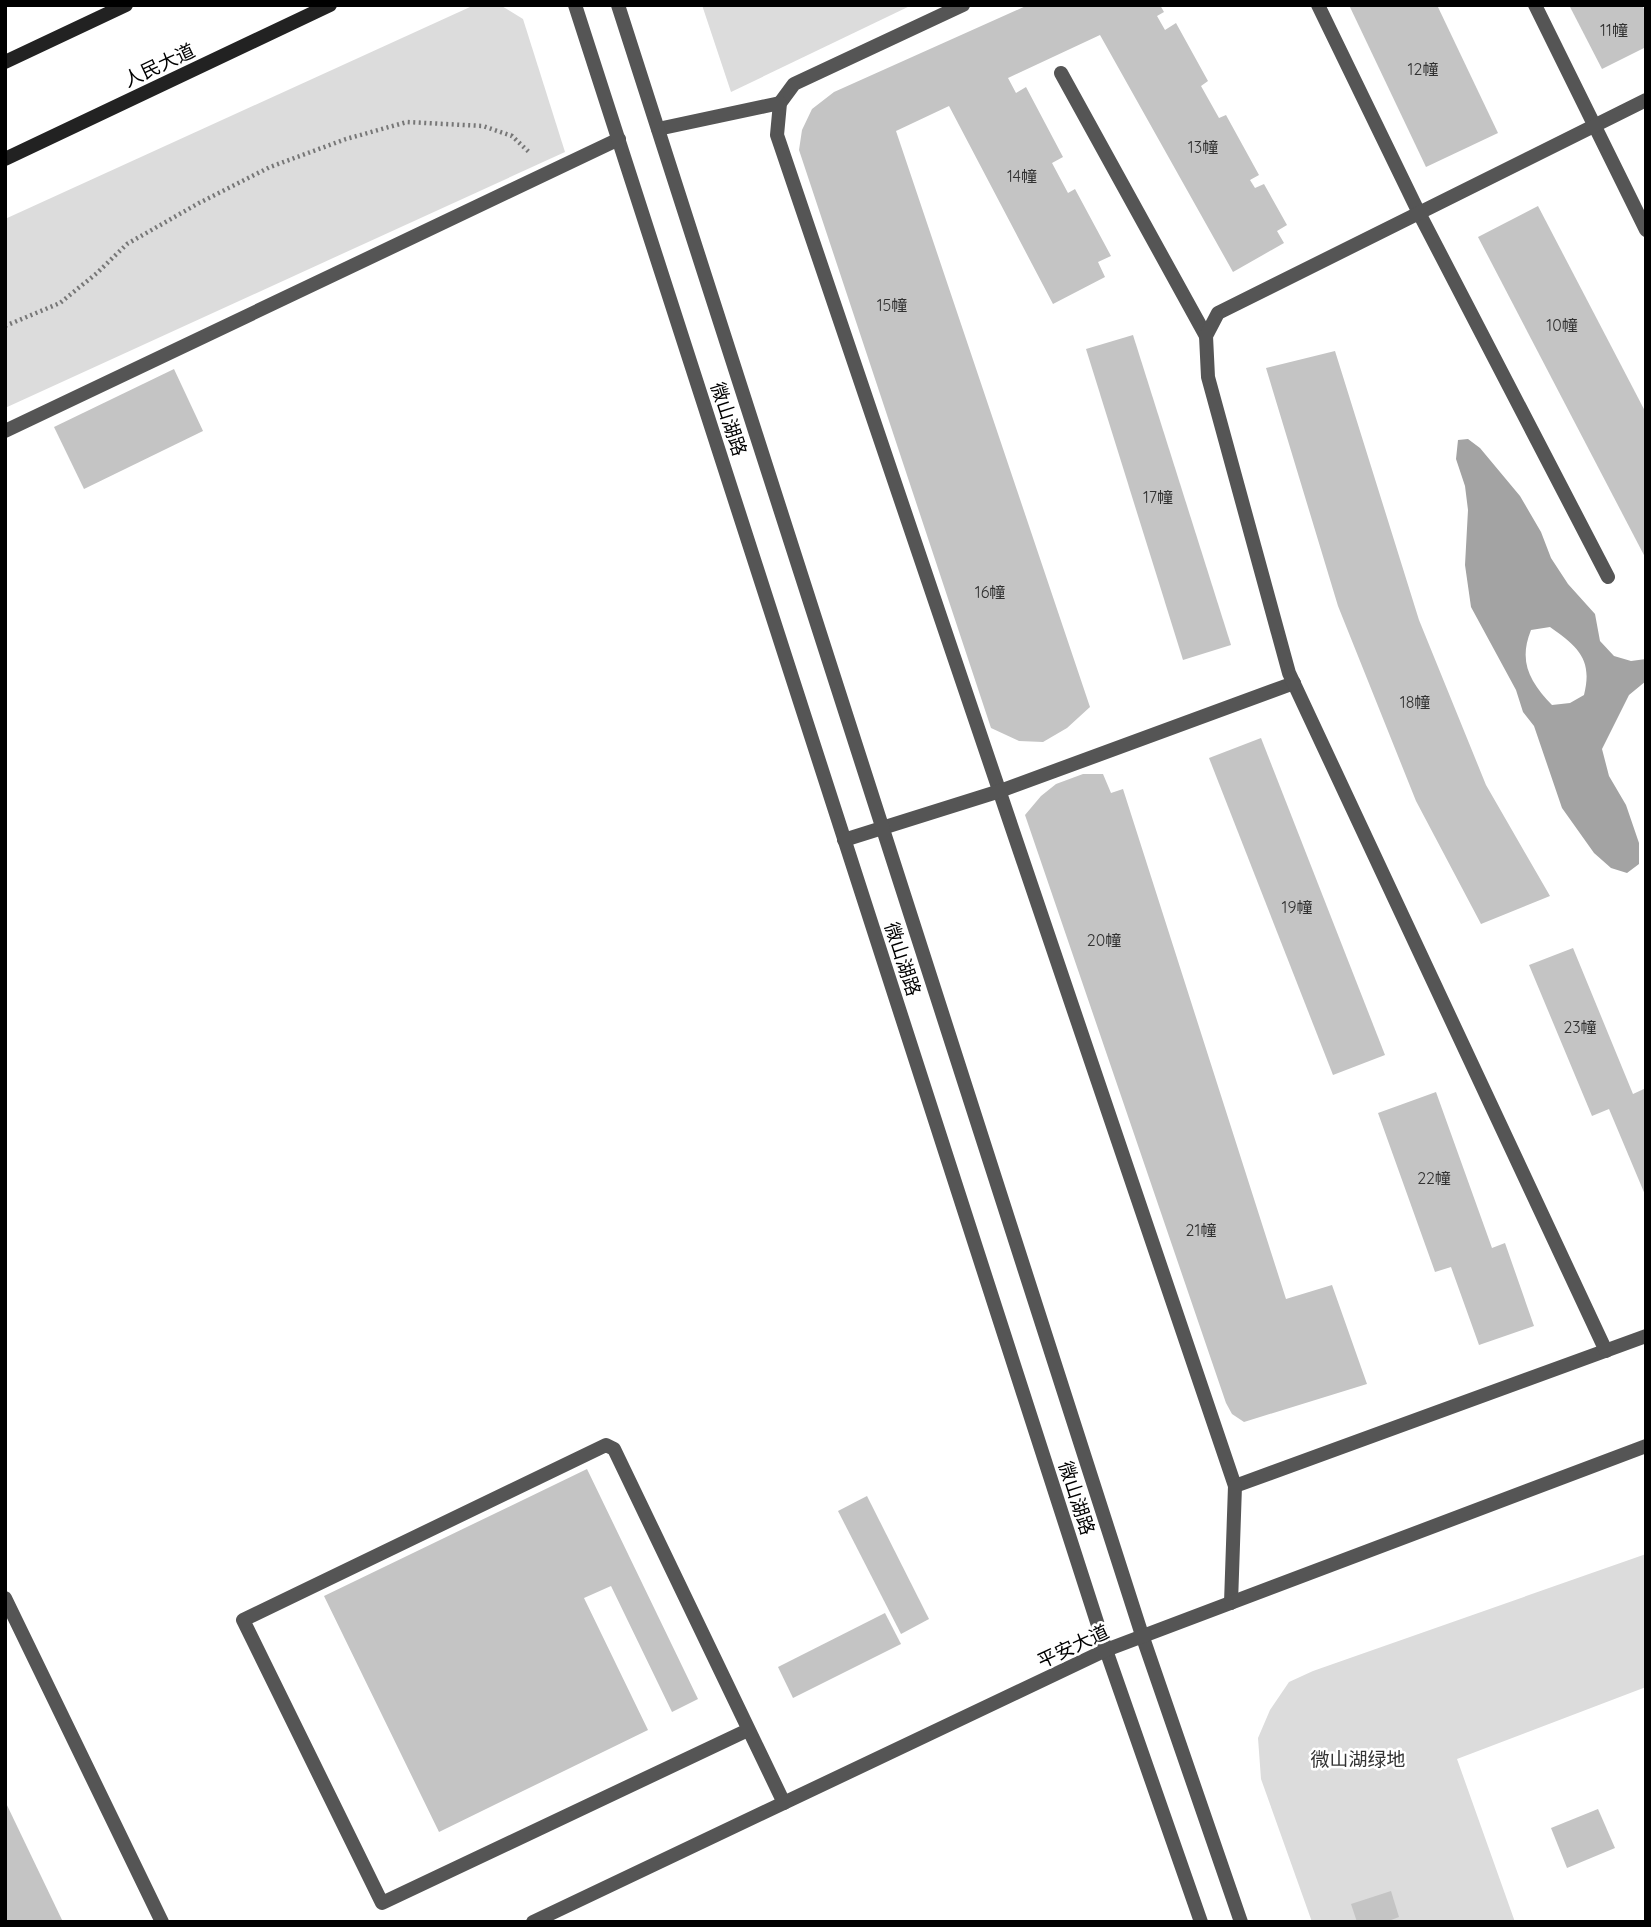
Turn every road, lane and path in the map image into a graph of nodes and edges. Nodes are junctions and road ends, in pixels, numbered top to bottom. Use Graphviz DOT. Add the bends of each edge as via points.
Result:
graph roads {
  1 [pos="126,5"];
  2 [pos="330,5"];
  3 [pos="575,5"];
  4 [pos="618,5"];
  5 [pos="963,5"];
  6 [pos="1318,5"];
  7 [pos="1535,5"];
  8 [pos="5,62"];
  9 [pos="1061,73"];
  10 [pos="1646,100"];
  11 [pos="780,103"];
  12 [pos="1594,126"];
  13 [pos="658,129"];
  14 [pos="619,139"];
  15 [pos="5,159"];
  16 [pos="551,172"];
  17 [pos="1419,213"];
  18 [pos="1646,230"];
  19 [pos="5,326"];
  20 [pos="1206,336"];
  21 [pos="5,431"];
  22 [pos="1608,577"];
  23 [pos="1294,683"];
  24 [pos="1000,791"];
  25 [pos="883,828"];
  26 [pos="844,841"];
  27 [pos="1646,1336"];
  28 [pos="1606,1351"];
  29 [pos="1646,1446"];
  30 [pos="1235,1486"];
  31 [pos="5,1598"];
  32 [pos="1231,1602"];
  33 [pos="1142,1635"];
  34 [pos="1106,1650"];
  35 [pos="748,1730"];
  36 [pos="784,1803"];
  37 [pos="162,1922"];
  38 [pos="533,1922"];
  39 [pos="1201,1922"];
  40 [pos="1241,1922"];
  1 -- 8 [label="main road"];
  2 -- 15 [label="main road, 人民大道"];
  3 -- 14 [label="street, 微山湖路"];
  4 -- 13 [label="street, 微山湖路"];
  5 -- 11 [label="street" via="794,83"];
  6 -- 17 [label="street"];
  7 -- 12 [label="street"];
  9 -- 20 [label="street"];
  10 -- 12 [label="street"];
  11 -- 13 [label="street"];
  11 -- 24 [label="street" via="777,135"];
  12 -- 17 [label="street"];
  12 -- 18 [label="street"];
  13 -- 25 [label="street, 微山湖路"];
  14 -- 16 [label="street"];
  14 -- 26 [label="street, 微山湖路"];
  16 -- 19 [label="path" via="512,136 483,126 407,122 270,167 127,244 60,303"];
  16 -- 21 [label="street"];
  17 -- 20 [label="street" via="1218,313"];
  17 -- 22 [label="street"];
  20 -- 23 [label="street" via="1208,377"];
  23 -- 24 [label="street"];
  23 -- 28 [label="street"];
  24 -- 25 [label="street"];
  24 -- 30 [label="street"];
  25 -- 26 [label="street"];
  25 -- 33 [label="street, 微山湖路"];
  26 -- 34 [label="street, 微山湖路"];
  27 -- 28 [label="street"];
  28 -- 30 [label="street"];
  29 -- 32 [label="street, 平安大道"];
  30 -- 32 [label="street"];
  31 -- 37 [label="street"];
  32 -- 33 [label="street, 平安大道"];
  33 -- 34 [label="street, 平安大道"];
  33 -- 40 [label="street, 微山湖路"];
  34 -- 36 [label="street, 平安大道"];
  34 -- 39 [label="street, 微山湖路"];
  35 -- 35 [label="street" via="614,1449 606,1446 243,1620 382,1903"];
  35 -- 36 [label="street"];
  36 -- 38 [label="street, 平安大道"];
}
